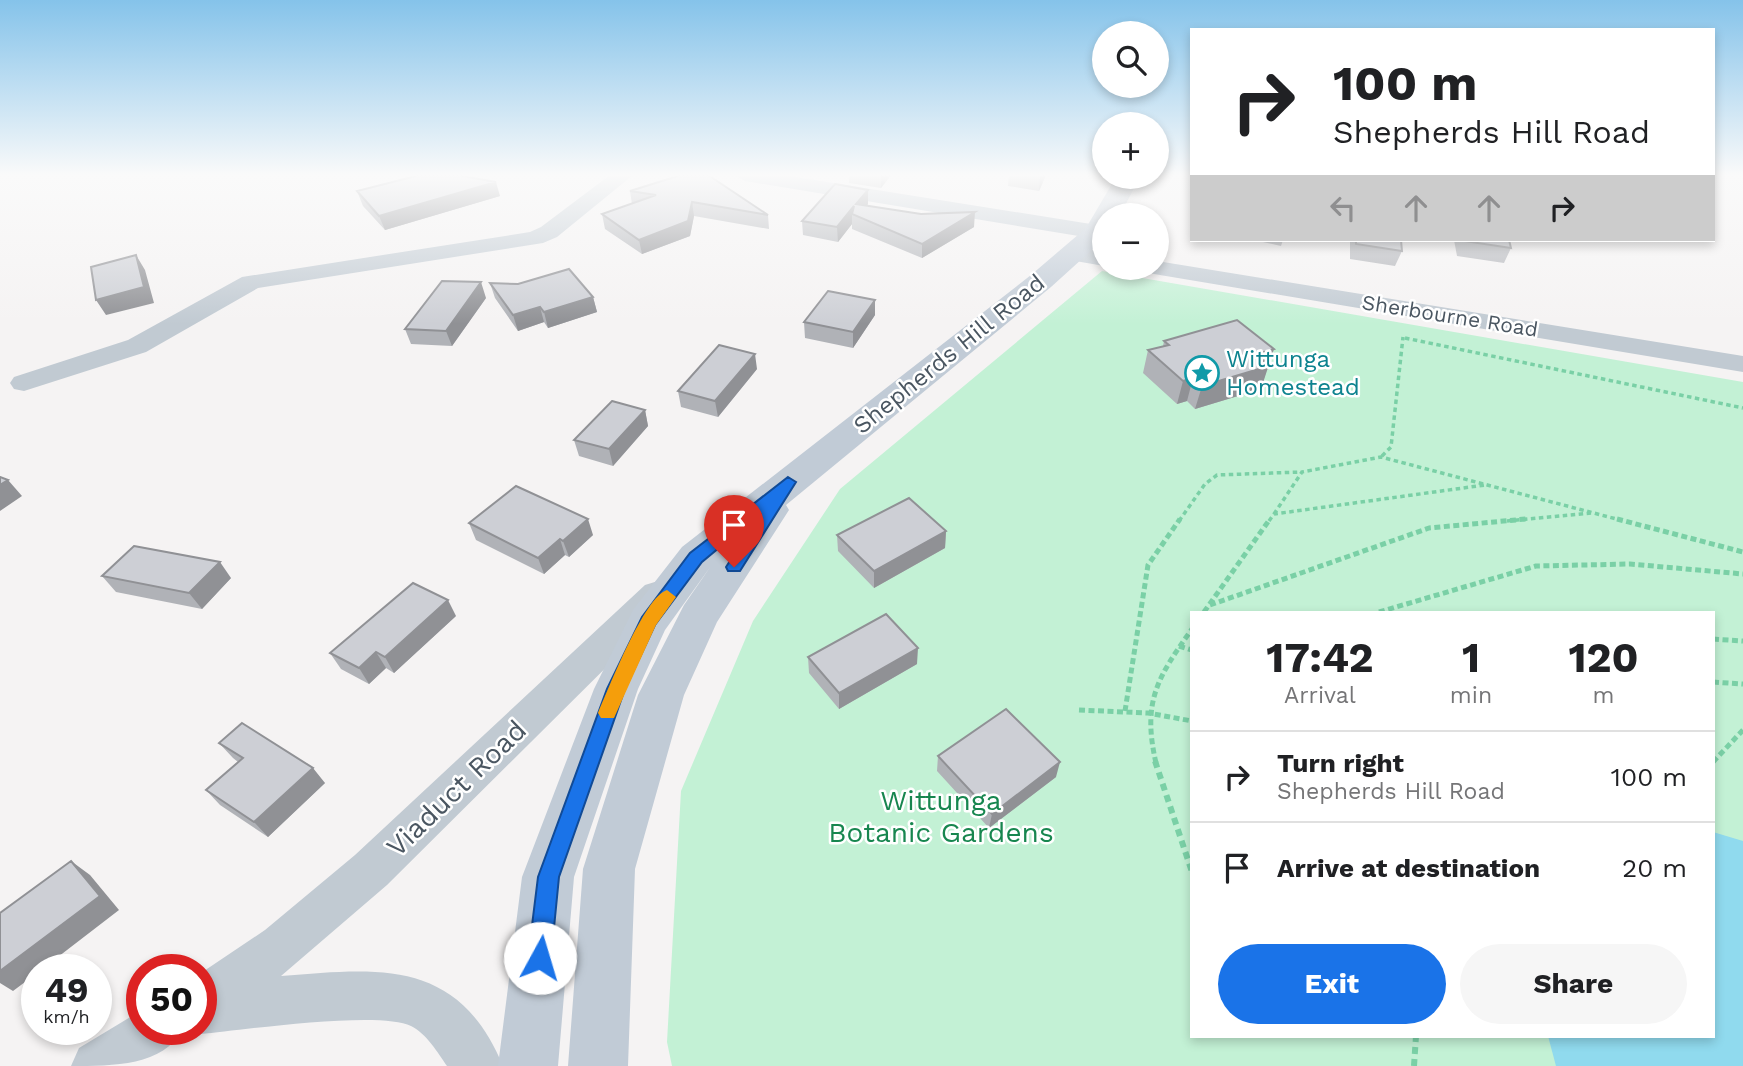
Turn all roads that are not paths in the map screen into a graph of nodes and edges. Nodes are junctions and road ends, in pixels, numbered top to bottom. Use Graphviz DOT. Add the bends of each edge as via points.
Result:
graph roads {
  1 [pos="558,225"];
  2 [pos="1063,225"];
  3 [pos="1092,229"];
  4 [pos="1092,239"];
  5 [pos="1169,270"];
  6 [pos="1743,364"];
  7 [pos="24,383"];
  8 [pos="788,482"];
  9 [pos="696,557"];
  10 [pos="217,991"];
  11 [pos="217,1008"];
  12 [pos="132,1045"];
  13 [pos="97,1066"];
  14 [pos="477,1066"];
  15 [pos="528,1066"];
  16 [pos="598,1066"];
  1 -- 7 [label="street" via="535,239 251,282 138,346"];
  2 -- 3 [label="street"];
  4 -- 8 [label="main road, Shepherds Hill Road"];
  5 -- 6 [label="street, Sherbourne Road"];
  8 -- 9 [label="main road, Shepherds Hill Road"];
  8 -- 16 [label="main road, Shepherds Hill Road" via="699,616 661,695 609,869"];
  9 -- 10 [label="street, Viaduct Road" via="371,870 282,947"];
  9 -- 15 [label="main road, Shepherds Hill Road" via="648,622 616,689 548,877"];
  11 -- 14 [label="street" via="368,996 422,1004 468,1047"];
  12 -- 13 [label="street"];
}
